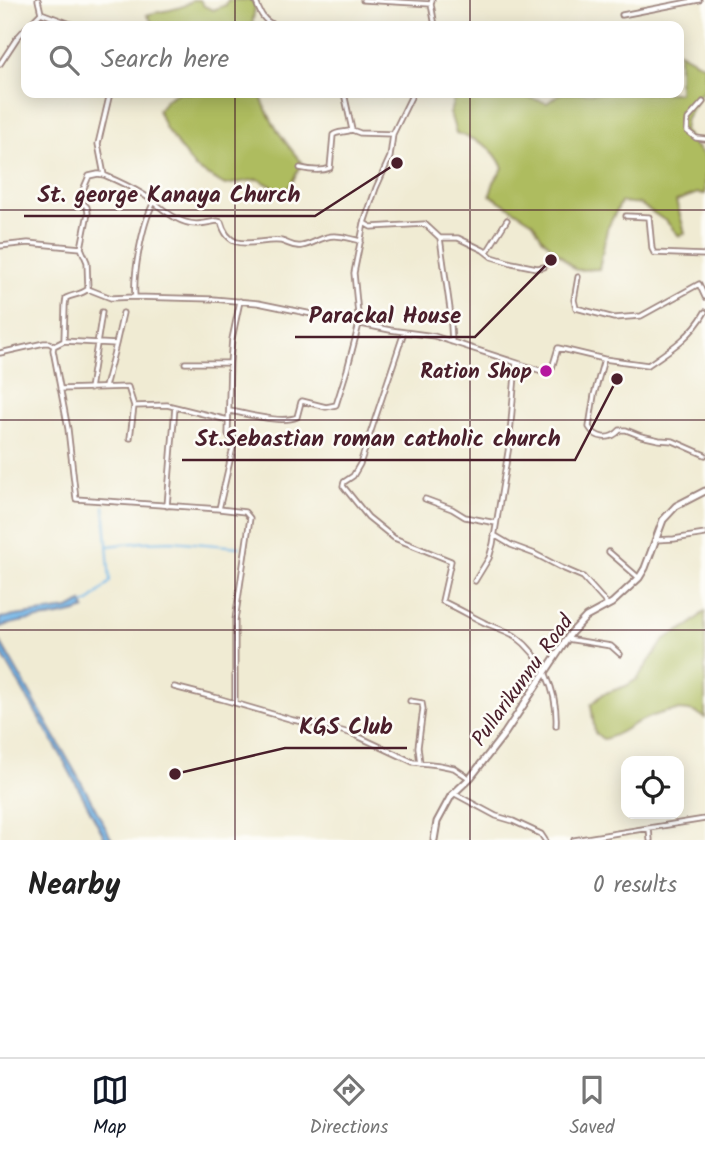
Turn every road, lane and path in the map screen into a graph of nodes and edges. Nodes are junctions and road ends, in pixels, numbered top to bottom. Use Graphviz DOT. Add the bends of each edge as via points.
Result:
graph roads {
  1 [pos="38,0"];
  2 [pos="255,0"];
  3 [pos="363,0"];
  4 [pos="699,0"];
  5 [pos="432,2"];
  6 [pos="41,13"];
  7 [pos="622,15"];
  8 [pos="33,21"];
  9 [pos="63,21"];
  10 [pos="267,21"];
  11 [pos="434,21"];
  12 [pos="21,34"];
  13 [pos="0,64"];
  14 [pos="109,98"];
  15 [pos="345,98"];
  16 [pos="411,98"];
  17 [pos="703,102"];
  18 [pos="352,130"];
  19 [pos="393,134"];
  20 [pos="705,139"];
  21 [pos="300,168"];
  22 [pos="104,176"];
  23 [pos="153,204"];
  24 [pos="625,216"];
  25 [pos="507,220"];
  26 [pos="364,223"];
  27 [pos="440,238"];
  28 [pos="361,241"];
  29 [pos="0,246"];
  30 [pos="81,248"];
  31 [pos="487,252"];
  32 [pos="705,255"];
  33 [pos="544,267"];
  34 [pos="578,277"];
  35 [pos="88,289"];
  36 [pos="135,297"];
  37 [pos="705,298"];
  38 [pos="240,301"];
  39 [pos="102,312"];
  40 [pos="705,312"];
  41 [pos="123,313"];
  42 [pos="359,324"];
  43 [pos="404,332"];
  44 [pos="65,341"];
  45 [pos="98,342"];
  46 [pos="452,342"];
  47 [pos="116,344"];
  48 [pos="54,346"];
  49 [pos="0,353"];
  50 [pos="604,359"];
  51 [pos="185,363"];
  52 [pos="230,363"];
  53 [pos="516,363"];
  54 [pos="105,387"];
  55 [pos="60,389"];
  56 [pos="90,389"];
  57 [pos="134,406"];
  58 [pos="175,407"];
  59 [pos="230,411"];
  60 [pos="229,420"];
  61 [pos="130,438"];
  62 [pos="705,455"];
  63 [pos="705,491"];
  64 [pos="425,499"];
  65 [pos="167,506"];
  66 [pos="219,509"];
  67 [pos="496,523"];
  68 [pos="705,534"];
  69 [pos="494,535"];
  70 [pos="655,540"];
  71 [pos="609,552"];
  72 [pos="639,578"];
  73 [pos="475,580"];
  74 [pos="608,605"];
  75 [pos="567,639"];
  76 [pos="620,654"];
  77 [pos="545,673"];
  78 [pos="174,687"];
  79 [pos="410,701"];
  80 [pos="235,703"];
  81 [pos="556,726"];
  82 [pos="420,763"];
  83 [pos="469,778"];
  84 [pos="454,793"];
  85 [pos="705,819"];
  86 [pos="649,828"];
  87 [pos="434,840"];
  88 [pos="545,840"];
  89 [pos="574,840"];
  90 [pos="650,840"];
  1 -- 6 [label="street"];
  2 -- 10 [label="street"];
  3 -- 5 [label="street"];
  4 -- 7 [label="street"];
  5 -- 11 [label="street"];
  6 -- 8 [label="street"];
  6 -- 9 [label="street"];
  12 -- 13 [label="street"];
  14 -- 22 [label="street" via="98,144"];
  15 -- 18 [label="street"];
  16 -- 19 [label="street"];
  17 -- 20 [label="street" via="688,119 687,131"];
  18 -- 19 [label="street"];
  18 -- 21 [label="street" via="333,135 330,168"];
  19 -- 26 [label="street" via="390,157"];
  22 -- 23 [label="street" via="130,186"];
  22 -- 30 [label="street" via="89,176 83,190 81,201 88,213"];
  23 -- 28 [label="street" via="195,224 221,222 233,242 302,247 332,235"];
  23 -- 36 [label="street" via="140,249"];
  24 -- 32 [label="street" via="649,217 654,253"];
  25 -- 31 [label="street"];
  26 -- 27 [label="street" via="370,227 425,225"];
  26 -- 28 [label="street"];
  27 -- 31 [label="street" via="458,238"];
  27 -- 46 [label="street"];
  28 -- 42 [label="street" via="354,273"];
  29 -- 30 [label="street" via="28,243"];
  30 -- 35 [label="street" via="87,262"];
  31 -- 33 [label="street" via="512,263"];
  34 -- 37 [label="street" via="576,308 614,318 641,316 699,284"];
  35 -- 36 [label="street" via="111,298"];
  35 -- 44 [label="street" via="66,298"];
  36 -- 38 [label="street"];
  38 -- 42 [label="street"];
  38 -- 52 [label="street"];
  39 -- 45 [label="street"];
  40 -- 50 [label="street" via="680,343 648,365"];
  41 -- 47 [label="street"];
  42 -- 43 [label="street"];
  42 -- 59 [label="street" via="336,405 302,401 292,419"];
  43 -- 46 [label="street"];
  43 -- 77 [label="street" via="360,464 343,486 368,517 394,538 451,561 442,601 514,635"];
  44 -- 45 [label="street"];
  44 -- 48 [label="street"];
  45 -- 47 [label="street"];
  45 -- 56 [label="street"];
  46 -- 53 [label="street"];
  47 -- 54 [label="street"];
  48 -- 49 [label="street" via="44,343"];
  48 -- 55 [label="street"];
  50 -- 53 [label="street" via="558,348 552,368 545,372"];
  50 -- 62 [label="street" via="594,395 592,433 611,437 626,430 673,441"];
  51 -- 52 [label="street"];
  52 -- 59 [label="street"];
  53 -- 67 [label="street"];
  54 -- 56 [label="street"];
  54 -- 57 [label="street" via="128,387"];
  55 -- 56 [label="street"];
  55 -- 65 [label="street" via="76,499"];
  57 -- 58 [label="street"];
  57 -- 61 [label="street"];
  58 -- 60 [label="street"];
  58 -- 65 [label="street"];
  59 -- 60 [label="street"];
  60 -- 66 [label="street" via="234,443"];
  63 -- 70 [label="main road, Pullarikunnu Road" via="676,506 663,520"];
  64 -- 67 [label="street" via="465,517"];
  65 -- 66 [label="street"];
  66 -- 80 [label="street" via="245,512 250,518 235,620"];
  67 -- 69 [label="street"];
  68 -- 70 [label="street"];
  69 -- 73 [label="street" via="489,558"];
  69 -- 74 [label="street" via="583,577"];
  70 -- 72 [label="main road, Pullarikunnu Road"];
  71 -- 72 [label="street"];
  72 -- 74 [label="main road, Pullarikunnu Road"];
  74 -- 75 [label="main road, Pullarikunnu Road" via="586,617"];
  75 -- 76 [label="street" via="611,646"];
  75 -- 77 [label="main road, Pullarikunnu Road"];
  77 -- 81 [label="street" via="557,713"];
  77 -- 83 [label="main road, Pullarikunnu Road"];
  78 -- 80 [label="street"];
  79 -- 82 [label="street" via="422,703 423,709"];
  80 -- 82 [label="street" via="353,734"];
  82 -- 83 [label="street" via="454,768"];
  83 -- 84 [label="main road, Pullarikunnu Road"];
  84 -- 87 [label="main road, Pullarikunnu Road" via="440,815"];
  84 -- 88 [label="street"];
  85 -- 86 [label="street"];
  86 -- 89 [label="street"];
  86 -- 90 [label="street"];
}
